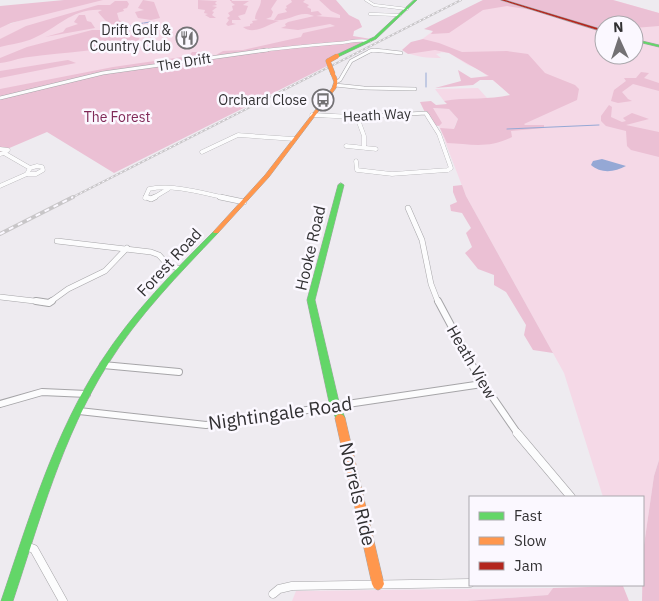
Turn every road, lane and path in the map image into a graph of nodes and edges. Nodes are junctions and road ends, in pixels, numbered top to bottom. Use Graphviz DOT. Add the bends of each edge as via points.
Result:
graph roads {
  1 [pos="366,0"];
  2 [pos="416,0"];
  3 [pos="502,0"];
  4 [pos="406,9"];
  5 [pos="370,14"];
  6 [pos="400,15"];
  7 [pos="594,28"];
  8 [pos="370,41"];
  9 [pos="644,42"];
  10 [pos="659,46"];
  11 [pos="401,53"];
  12 [pos="335,80"];
  13 [pos="415,89"];
  14 [pos="0,98"];
  15 [pos="312,115"];
  16 [pos="357,118"];
  17 [pos="294,140"];
  18 [pos="346,146"];
  19 [pos="364,148"];
  20 [pos="0,149"];
  21 [pos="376,149"];
  22 [pos="202,152"];
  23 [pos="2,154"];
  24 [pos="356,161"];
  25 [pos="30,168"];
  26 [pos="27,174"];
  27 [pos="341,185"];
  28 [pos="0,186"];
  29 [pos="168,189"];
  30 [pos="244,202"];
  31 [pos="408,208"];
  32 [pos="57,241"];
  33 [pos="127,248"];
  34 [pos="180,269"];
  35 [pos="0,297"];
  36 [pos="103,365"];
  37 [pos="179,372"];
  38 [pos="482,384"];
  39 [pos="87,394"];
  40 [pos="0,404"];
  41 [pos="336,406"];
  42 [pos="79,411"];
  43 [pos="569,496"];
  44 [pos="26,546"];
  45 [pos="469,583"];
  46 [pos="378,584"];
  47 [pos="273,594"];
  48 [pos="7,601"];
  49 [pos="63,601"];
  1 -- 4 [label="street" via="374,5"];
  2 -- 4 [label="street, Forest Road"];
  3 -- 7 [label="street"];
  4 -- 6 [label="street, Forest Road"];
  5 -- 6 [label="street"];
  6 -- 8 [label="street, Forest Road"];
  8 -- 12 [label="street, Forest Road, bridge" via="328,61"];
  8 -- 14 [label="street, The Drift" via="356,39 312,44 103,73"];
  9 -- 10 [label="street"];
  11 -- 12 [label="street" via="372,50 351,61 340,80"];
  12 -- 13 [label="street" via="364,88"];
  12 -- 15 [label="street, Forest Road"];
  15 -- 16 [label="street, Heath Way"];
  15 -- 17 [label="street, Forest Road"];
  16 -- 19 [label="street" via="364,133"];
  16 -- 24 [label="street, Heath Way" via="428,114 451,168 378,174 357,170"];
  17 -- 22 [label="street" via="238,135"];
  17 -- 30 [label="street, Forest Road"];
  18 -- 19 [label="street"];
  19 -- 21 [label="street"];
  20 -- 23 [label="street" via="8,150"];
  23 -- 25 [label="street"];
  25 -- 26 [label="street"];
  25 -- 26 [label="street" via="44,168 36,174"];
  26 -- 28 [label="street"];
  27 -- 41 [label="street, Hooke Road" via="311,300"];
  29 -- 29 [label="street" via="152,188 145,198 151,199"];
  29 -- 30 [label="street"];
  30 -- 34 [label="street, Forest Road"];
  31 -- 38 [label="street, Heath View" via="425,249 435,294"];
  32 -- 33 [label="street"];
  33 -- 34 [label="street" via="157,254 167,264"];
  33 -- 35 [label="street" via="105,270 49,303"];
  34 -- 36 [label="street, Forest Road" via="151,301"];
  36 -- 37 [label="street"];
  36 -- 39 [label="street, Forest Road"];
  38 -- 41 [label="street, Nightingale Road"];
  38 -- 43 [label="street, Heath View"];
  39 -- 40 [label="street" via="42,392"];
  39 -- 42 [label="street, Forest Road"];
  41 -- 42 [label="street, Nightingale Road" via="198,425"];
  41 -- 46 [label="street, Norrels Ride"];
  42 -- 44 [label="street, Forest Road" via="62,447"];
  44 -- 48 [label="street, Forest Road"];
  44 -- 49 [label="street" via="34,550"];
  45 -- 46 [label="street"];
  46 -- 47 [label="street" via="292,586"];
}
